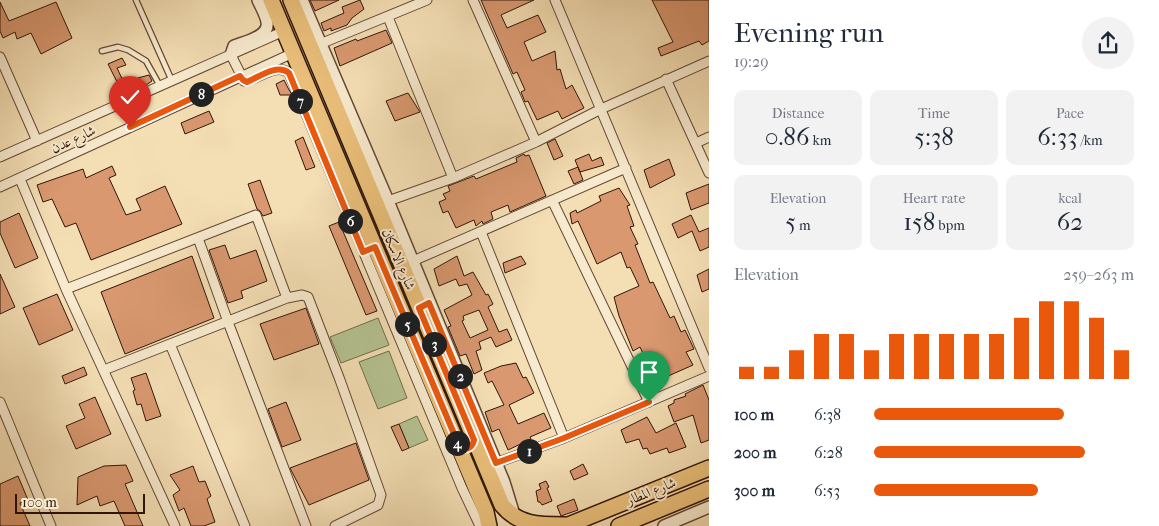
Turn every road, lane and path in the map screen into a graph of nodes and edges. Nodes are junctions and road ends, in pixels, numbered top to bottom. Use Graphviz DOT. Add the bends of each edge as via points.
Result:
graph roads {
  1 [pos="136,0"];
  2 [pos="258,0"];
  3 [pos="271,0"];
  4 [pos="291,0"];
  5 [pos="302,0"];
  6 [pos="427,0"];
  7 [pos="473,0"];
  8 [pos="555,0"];
  9 [pos="388,17"];
  10 [pos="284,31"];
  11 [pos="315,40"];
  12 [pos="102,51"];
  13 [pos="293,52"];
  14 [pos="230,55"];
  15 [pos="0,58"];
  16 [pos="709,61"];
  17 [pos="240,76"];
  18 [pos="666,79"];
  19 [pos="172,81"];
  20 [pos="160,86"];
  21 [pos="601,108"];
  22 [pos="709,138"];
  23 [pos="37,141"];
  24 [pos="536,142"];
  25 [pos="696,143"];
  26 [pos="0,156"];
  27 [pos="626,168"];
  28 [pos="709,173"];
  29 [pos="453,178"];
  30 [pos="20,179"];
  31 [pos="0,187"];
  32 [pos="552,200"];
  33 [pos="388,202"];
  34 [pos="480,232"];
  35 [pos="198,238"];
  36 [pos="369,250"];
  37 [pos="413,261"];
  38 [pos="66,289"];
  39 [pos="287,298"];
  40 [pos="424,305"];
  41 [pos="228,322"];
  42 [pos="170,344"];
  43 [pos="709,368"];
  44 [pos="104,370"];
  45 [pos="709,376"];
  46 [pos="0,402"];
  47 [pos="649,402"];
  48 [pos="443,425"];
  49 [pos="564,438"];
  50 [pos="474,440"];
  51 [pos="460,448"];
  52 [pos="490,462"];
  53 [pos="709,468"];
  54 [pos="468,469"];
  55 [pos="709,489"];
  56 [pos="709,507"];
  57 [pos="687,522"];
  58 [pos="52,526"];
  59 [pos="175,526"];
  60 [pos="245,526"];
  61 [pos="306,526"];
  62 [pos="335,526"];
  63 [pos="480,526"];
  64 [pos="489,526"];
  65 [pos="567,526"];
  66 [pos="619,526"];
  67 [pos="664,526"];
  1 -- 19 [label="lane"];
  2 -- 14 [label="street" via="267,22 266,30 234,46"];
  3 -- 10 [label="main road, شارع الاسكان"];
  4 -- 11 [label="main road, شارع الاسكان"];
  5 -- 11 [label="street"];
  6 -- 9 [label="street"];
  7 -- 24 [label="street"];
  8 -- 21 [label="street"];
  9 -- 11 [label="street"];
  9 -- 29 [label="street"];
  10 -- 13 [label="main road, شارع الاسكان"];
  10 -- 14 [label="street, شارع عدن"];
  11 -- 33 [label="street"];
  11 -- 40 [label="main road, شارع الاسكان"];
  12 -- 20 [label="lane" via="118,47 146,60"];
  13 -- 17 [label="street, شارع عدن"];
  13 -- 36 [label="main road, شارع الاسكان"];
  14 -- 17 [label="street"];
  14 -- 19 [label="street, شارع عدن"];
  15 -- 23 [label="street"];
  16 -- 18 [label="street"];
  17 -- 30 [label="street, شارع عدن"];
  17 -- 36 [label="street" via="247,82 277,69 289,73"];
  18 -- 21 [label="street"];
  18 -- 25 [label="street"];
  19 -- 20 [label="street, شارع عدن"];
  20 -- 23 [label="street, شارع عدن"];
  21 -- 24 [label="street"];
  21 -- 27 [label="street"];
  22 -- 25 [label="street"];
  23 -- 26 [label="street, شارع عدن"];
  24 -- 29 [label="street"];
  25 -- 28 [label="street"];
  27 -- 32 [label="street"];
  27 -- 43 [label="street"];
  29 -- 33 [label="street"];
  30 -- 31 [label="street, شارع عدن"];
  30 -- 38 [label="street"];
  32 -- 34 [label="street"];
  32 -- 47 [label="street"];
  33 -- 37 [label="street"];
  34 -- 37 [label="street"];
  34 -- 49 [label="street"];
  35 -- 38 [label="street"];
  35 -- 39 [label="street" via="256,215"];
  35 -- 41 [label="street"];
  36 -- 48 [label="main road, شارع الاسكان"];
  37 -- 40 [label="street"];
  38 -- 44 [label="street"];
  39 -- 41 [label="street"];
  39 -- 62 [label="street" via="308,297 381,496 378,505"];
  40 -- 50 [label="main road, شارع الاسكان"];
  40 -- 52 [label="street"];
  41 -- 42 [label="street"];
  41 -- 61 [label="street"];
  42 -- 44 [label="street"];
  42 -- 60 [label="street"];
  44 -- 59 [label="street"];
  45 -- 47 [label="street"];
  46 -- 58 [label="street"];
  47 -- 49 [label="street"];
  48 -- 51 [label="main road, شارع الاسكان"];
  48 -- 63 [label="street"];
  49 -- 52 [label="street"];
  50 -- 51 [label="main road" via="472,446"];
  50 -- 52 [label="main road, شارع الاسكان"];
  51 -- 54 [label="main road, شارع الاسكان"];
  52 -- 54 [label="main road" via="474,461"];
  52 -- 65 [label="main road, شارع الاسكان" via="507,513 532,525"];
  53 -- 65 [label="main road, شارع المطار"];
  54 -- 64 [label="main road, شارع الاسكان"];
  55 -- 66 [label="main road, شارع المطار"];
  56 -- 57 [label="street"];
  57 -- 67 [label="street"];
}
